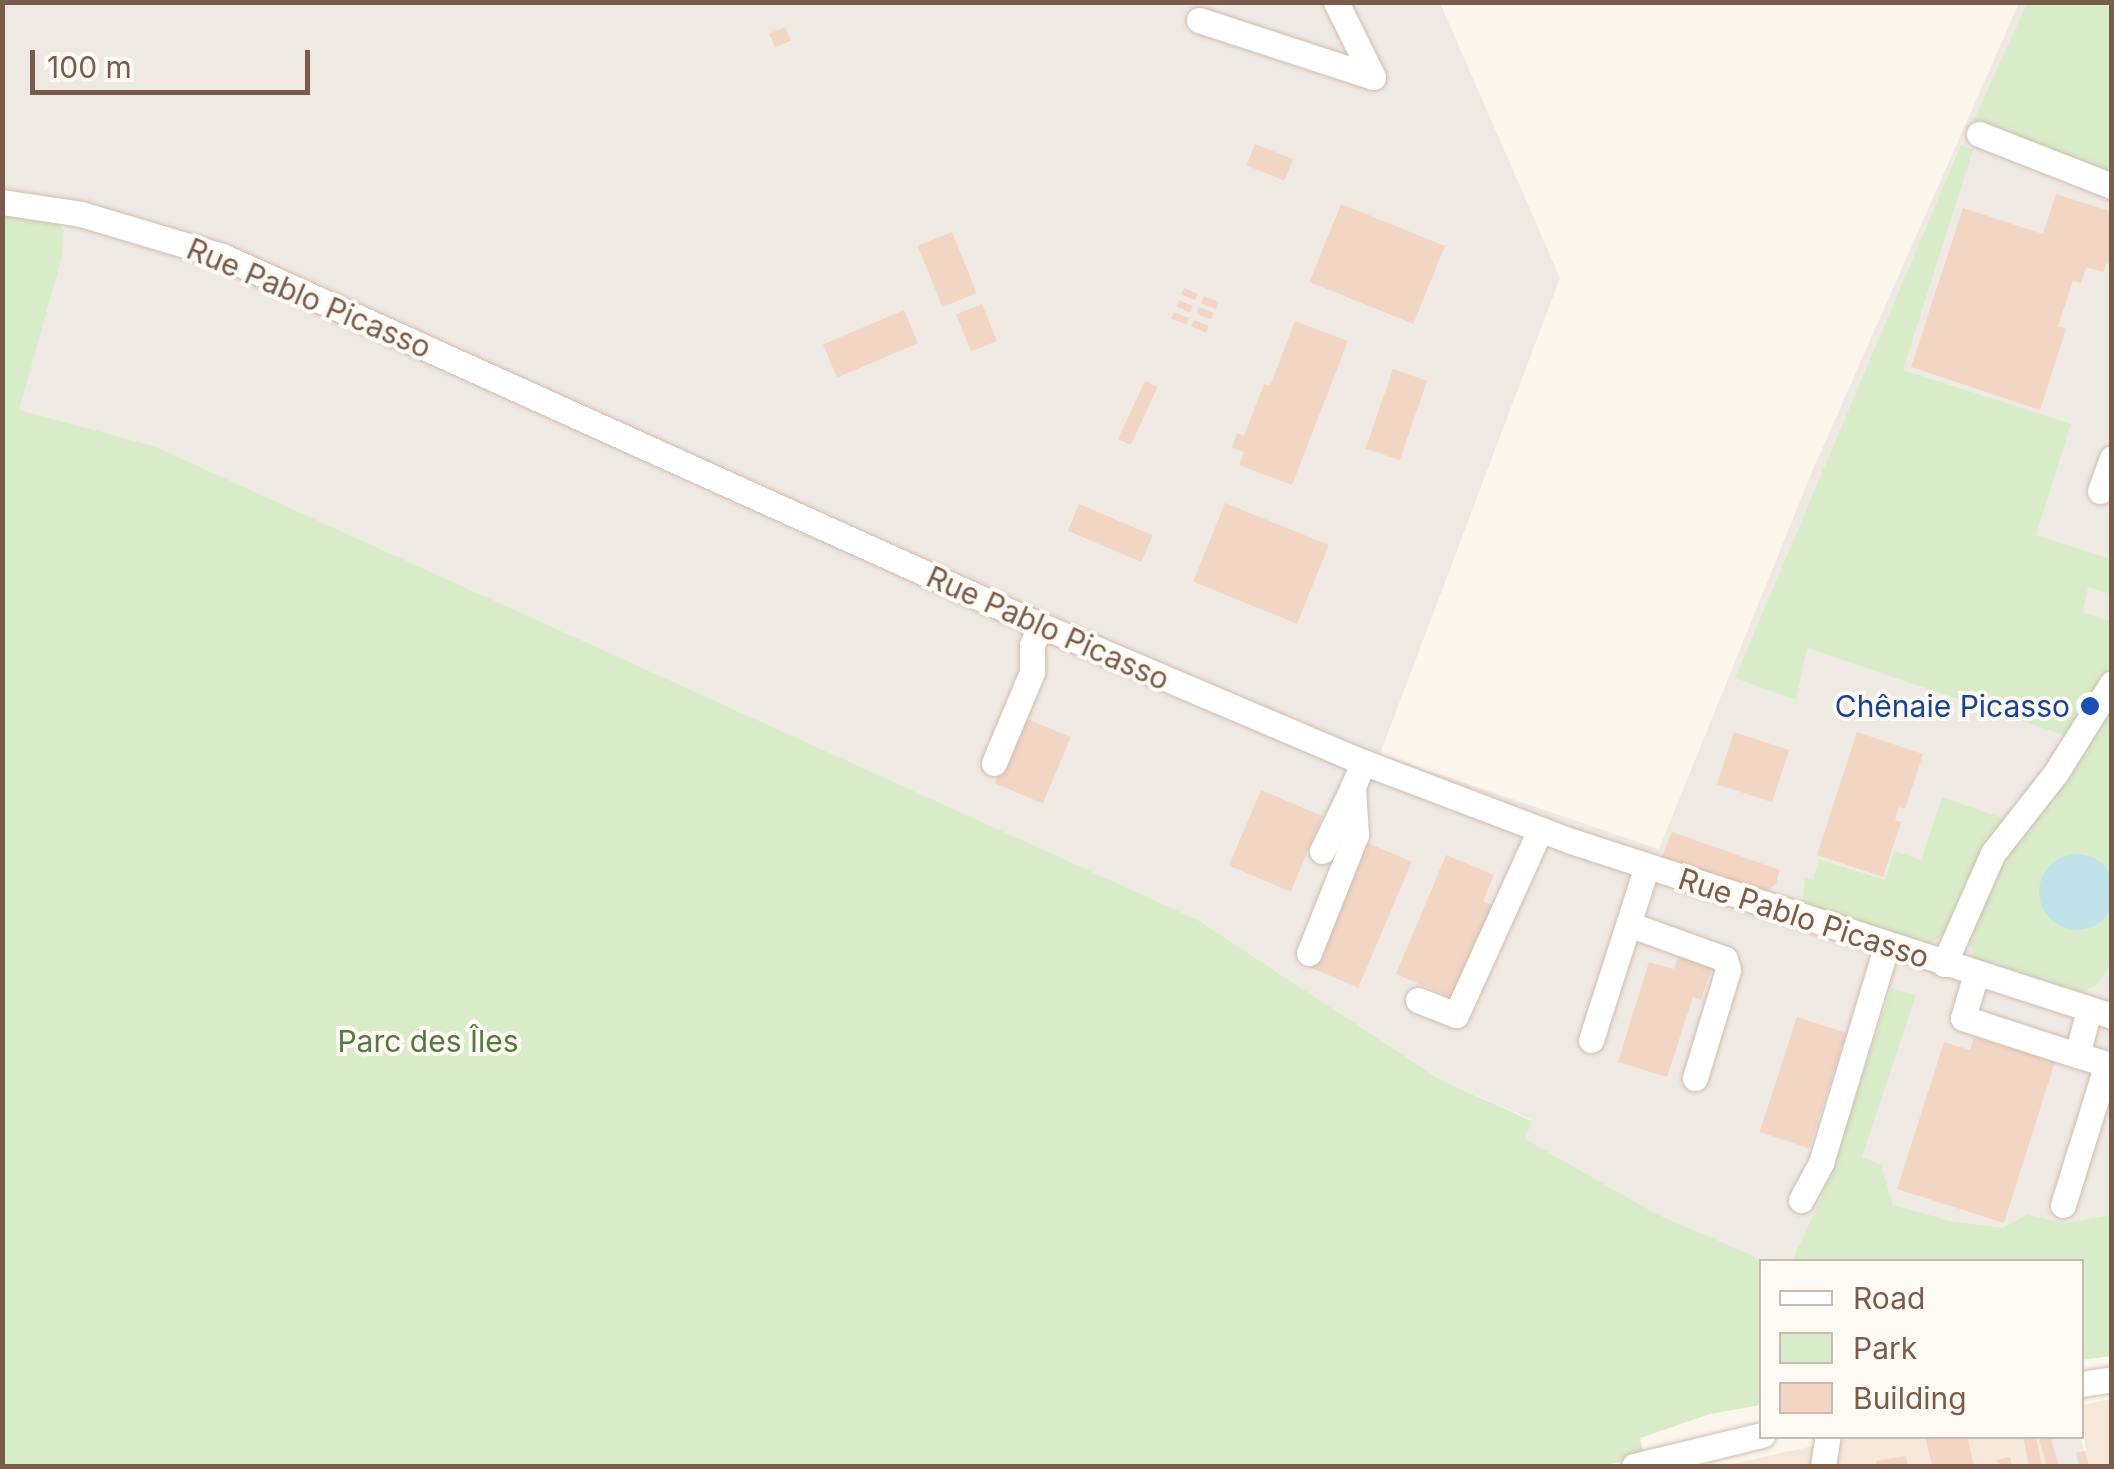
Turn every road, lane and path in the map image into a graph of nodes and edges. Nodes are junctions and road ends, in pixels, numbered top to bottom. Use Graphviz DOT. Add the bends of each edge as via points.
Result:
graph roads {
  1 [pos="1336,2"];
  2 [pos="1199,20"];
  3 [pos="1978,134"];
  4 [pos="2112,186"];
  5 [pos="2,202"];
  6 [pos="2112,458"];
  7 [pos="2100,491"];
  8 [pos="1040,626"];
  9 [pos="2112,682"];
  10 [pos="1363,762"];
  11 [pos="994,763"];
  12 [pos="1354,787"];
  13 [pos="1540,830"];
  14 [pos="1322,851"];
  15 [pos="1646,866"];
  16 [pos="1631,925"];
  17 [pos="1887,945"];
  18 [pos="1309,953"];
  19 [pos="1944,964"];
  20 [pos="1976,974"];
  21 [pos="1418,1000"];
  22 [pos="2104,1010"];
  23 [pos="1591,1040"];
  24 [pos="2077,1055"];
  25 [pos="1695,1078"];
  26 [pos="1801,1200"];
  27 [pos="2062,1205"];
  28 [pos="2112,1379"];
  29 [pos="2084,1384"];
  30 [pos="1759,1435"];
  31 [pos="1828,1439"];
  32 [pos="1672,1462"];
  33 [pos="1634,1466"];
  34 [pos="1824,1466"];
  1 -- 2 [label="street" via="1373,77"];
  3 -- 4 [label="street"];
  5 -- 8 [label="street, Rue Pablo Picasso" via="87,216 222,256"];
  6 -- 7 [label="street"];
  8 -- 10 [label="street, Rue Pablo Picasso"];
  8 -- 11 [label="street" via="1032,672"];
  9 -- 19 [label="street" via="2055,774 1993,854"];
  10 -- 12 [label="street"];
  10 -- 13 [label="street, Rue Pablo Picasso"];
  12 -- 14 [label="street"];
  12 -- 18 [label="street" via="1356,835"];
  13 -- 15 [label="street, Rue Pablo Picasso"];
  13 -- 21 [label="street" via="1456,1015"];
  15 -- 16 [label="street"];
  15 -- 17 [label="street, Rue Pablo Picasso"];
  16 -- 23 [label="street"];
  16 -- 25 [label="street" via="1725,959 1728,970"];
  17 -- 19 [label="street, Rue Pablo Picasso"];
  17 -- 26 [label="street" via="1820,1163"];
  19 -- 20 [label="street, Rue Pablo Picasso"];
  20 -- 22 [label="street, Rue Pablo Picasso"];
  20 -- 24 [label="street" via="1963,1018"];
  22 -- 24 [label="street"];
  24 -- 27 [label="street" via="2107,1064"];
  28 -- 29 [label="street"];
  30 -- 32 [label="street"];
  31 -- 34 [label="street"];
  32 -- 33 [label="street"];
}
